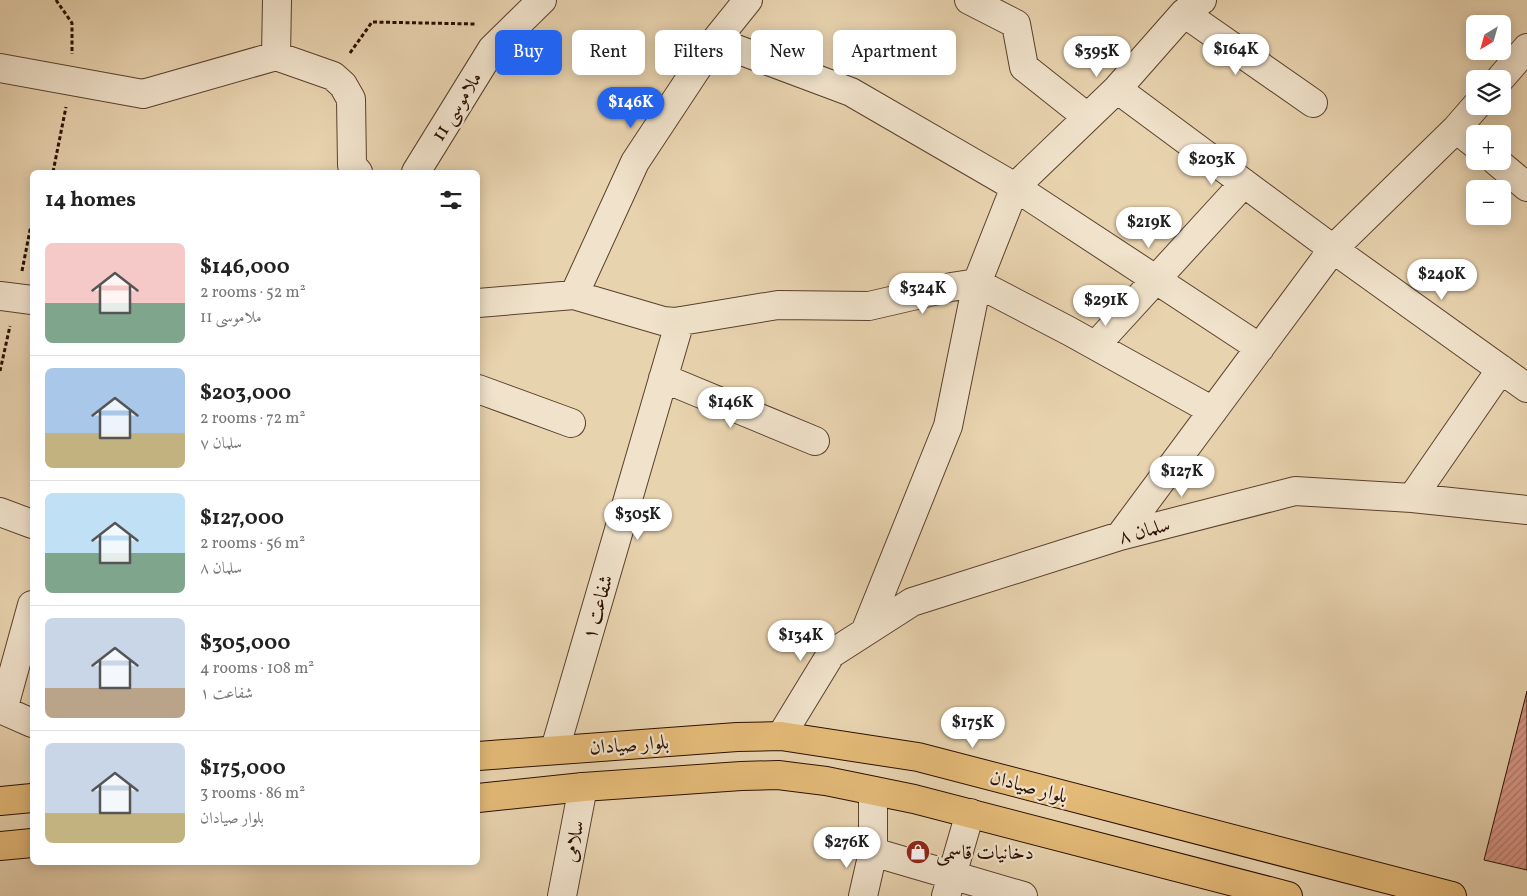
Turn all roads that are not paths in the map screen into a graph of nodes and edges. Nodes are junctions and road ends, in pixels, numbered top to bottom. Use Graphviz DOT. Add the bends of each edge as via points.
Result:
graph roads {
  1 [pos="277,0"];
  2 [pos="542,0"];
  3 [pos="748,0"];
  4 [pos="969,0"];
  5 [pos="1193,7"];
  6 [pos="724,30"];
  7 [pos="1527,48"];
  8 [pos="741,51"];
  9 [pos="276,56"];
  10 [pos="0,68"];
  11 [pos="1508,70"];
  12 [pos="693,75"];
  13 [pos="1116,89"];
  14 [pos="1312,103"];
  15 [pos="1087,117"];
  16 [pos="1466,136"];
  17 [pos="356,170"];
  18 [pos="417,170"];
  19 [pos="1507,170"];
  20 [pos="1244,183"];
  21 [pos="1015,187"];
  22 [pos="1527,187"];
  23 [pos="1333,249"];
  24 [pos="1157,279"];
  25 [pos="977,283"];
  26 [pos="574,295"];
  27 [pos="0,296"];
  28 [pos="30,300"];
  29 [pos="480,303"];
  30 [pos="680,321"];
  31 [pos="1096,345"];
  32 [pos="1260,348"];
  33 [pos="1501,369"];
  34 [pos="663,378"];
  35 [pos="1527,388"];
  36 [pos="480,390"];
  37 [pos="1213,411"];
  38 [pos="571,424"];
  39 [pos="815,441"];
  40 [pos="1412,498"];
  41 [pos="1527,510"];
  42 [pos="0,512"];
  43 [pos="30,523"];
  44 [pos="1120,536"];
  45 [pos="30,612"];
  46 [pos="865,632"];
  47 [pos="2,710"];
  48 [pos="30,722"];
  49 [pos="781,736"];
  50 [pos="555,749"];
  51 [pos="480,756"];
  52 [pos="583,787"];
  53 [pos="873,790"];
  54 [pos="30,798"];
  55 [pos="480,798"];
  56 [pos="0,801"];
  57 [pos="970,813"];
  58 [pos="30,843"];
  59 [pos="0,846"];
  60 [pos="873,852"];
  61 [pos="950,886"];
  62 [pos="562,896"];
  63 [pos="862,896"];
  64 [pos="1024,896"];
  65 [pos="1288,896"];
  66 [pos="1452,896"];
  1 -- 9 [label="street"];
  2 -- 18 [label="street, ملاموسی 11" via="492,49"];
  3 -- 6 [label="street"];
  4 -- 15 [label="street" via="1016,24 1024,67"];
  5 -- 13 [label="street"];
  5 -- 14 [label="street"];
  7 -- 11 [label="street"];
  8 -- 21 [label="street" via="851,92"];
  9 -- 10 [label="street" via="144,94"];
  9 -- 17 [label="street" via="333,76 343,85 351,99 352,165"];
  12 -- 26 [label="street" via="635,162"];
  13 -- 15 [label="street"];
  13 -- 20 [label="street"];
  15 -- 21 [label="street"];
  16 -- 23 [label="street"];
  19 -- 22 [label="street"];
  20 -- 23 [label="street"];
  20 -- 24 [label="street"];
  21 -- 24 [label="street"];
  21 -- 25 [label="street"];
  23 -- 32 [label="street"];
  23 -- 33 [label="street"];
  24 -- 31 [label="street"];
  24 -- 32 [label="street"];
  25 -- 30 [label="street" via="869,306 778,305"];
  25 -- 31 [label="street"];
  25 -- 46 [label="street" via="948,426"];
  26 -- 29 [label="street"];
  26 -- 30 [label="street" via="663,321"];
  27 -- 28 [label="street"];
  30 -- 34 [label="street, شفاعت ۱"];
  31 -- 37 [label="street"];
  32 -- 37 [label="street"];
  33 -- 35 [label="street"];
  33 -- 40 [label="street"];
  34 -- 39 [label="street"];
  34 -- 50 [label="street, شفاعت ۱"];
  36 -- 38 [label="street"];
  37 -- 44 [label="street"];
  40 -- 41 [label="street, سلمان ۸"];
  40 -- 44 [label="street, سلمان ۸" via="1295,491"];
  42 -- 43 [label="street"];
  44 -- 46 [label="street, سلمان ۸" via="912,602"];
  45 -- 47 [label="street"];
  46 -- 49 [label="street, سلمان ۸" via="831,654"];
  47 -- 48 [label="street"];
  49 -- 50 [label="main road, بلوار صیادان"];
  49 -- 66 [label="main road, بلوار صیادان" via="918,757"];
  50 -- 51 [label="main road, بلوار صیادان"];
  52 -- 53 [label="main road, بلوار صیادان" via="778,776"];
  52 -- 55 [label="main road, بلوار صیادان"];
  52 -- 62 [label="street, سلامی"];
  53 -- 57 [label="main road, بلوار صیادان"];
  53 -- 60 [label="street"];
  54 -- 56 [label="main road"];
  57 -- 61 [label="street"];
  57 -- 65 [label="main road, بلوار صیادان"];
  58 -- 59 [label="main road"];
  60 -- 61 [label="street"];
  60 -- 63 [label="street"];
  61 -- 64 [label="street"];
}
